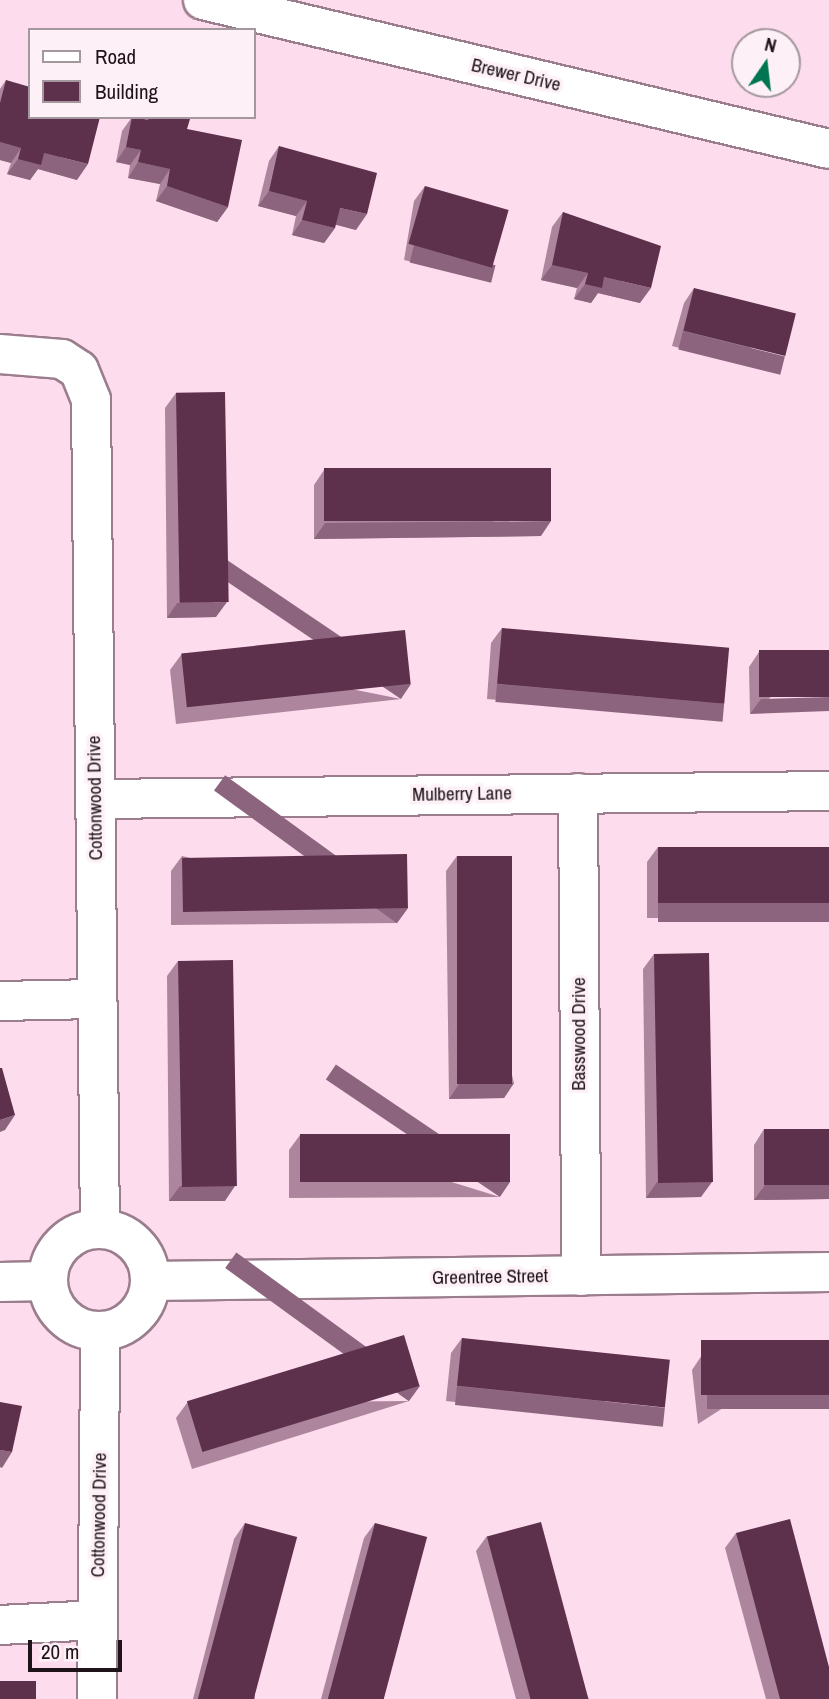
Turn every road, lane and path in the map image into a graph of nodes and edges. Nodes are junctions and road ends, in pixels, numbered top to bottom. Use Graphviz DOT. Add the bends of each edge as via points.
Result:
graph roads {
  1 [pos="203,0"];
  2 [pos="829,149"];
  3 [pos="0,354"];
  4 [pos="829,791"];
  5 [pos="578,793"];
  6 [pos="95,799"];
  7 [pos="97,999"];
  8 [pos="0,1001"];
  9 [pos="100,1229"];
  10 [pos="829,1272"];
  11 [pos="581,1276"];
  12 [pos="48,1281"];
  13 [pos="150,1281"];
  14 [pos="0,1282"];
  15 [pos="100,1331"];
  16 [pos="98,1620"];
  17 [pos="0,1625"];
  18 [pos="97,1699"];
  1 -- 2 [label="street, Brewer Drive"];
  3 -- 6 [label="street, Cottonwood Drive" via="46,355 79,370 91,400"];
  4 -- 5 [label="street, Mulberry Lane"];
  5 -- 6 [label="street, Mulberry Lane"];
  5 -- 11 [label="street, Basswood Drive"];
  6 -- 7 [label="street, Cottonwood Drive"];
  7 -- 8 [label="street"];
  7 -- 9 [label="street, Cottonwood Drive"];
  9 -- 12 [label="street" via="63,1244"];
  9 -- 13 [label="street" via="132,1241 146,1259"];
  10 -- 11 [label="street, Greentree Street"];
  11 -- 13 [label="street, Greentree Street"];
  12 -- 14 [label="street"];
  12 -- 15 [label="street" via="60,1313 78,1326"];
  13 -- 15 [label="street" via="135,1316"];
  15 -- 16 [label="street, Cottonwood Drive"];
  16 -- 17 [label="street"];
  16 -- 18 [label="street, Cottonwood Drive"];
}
